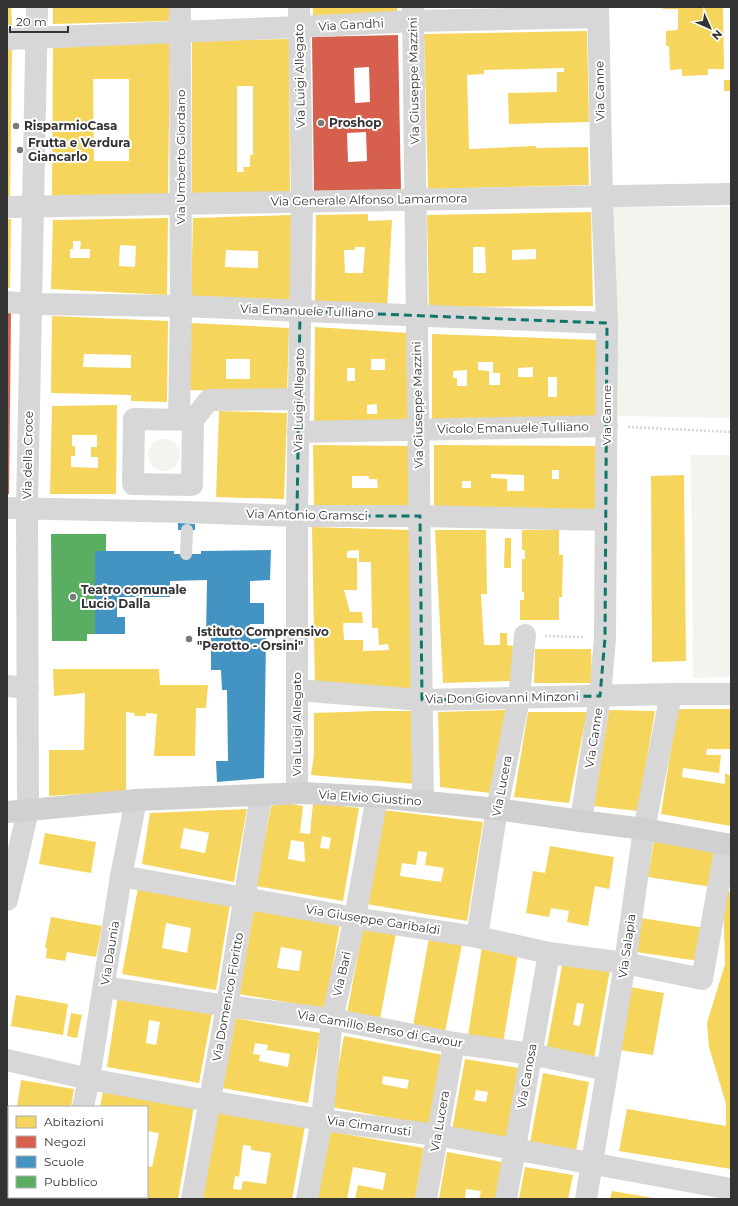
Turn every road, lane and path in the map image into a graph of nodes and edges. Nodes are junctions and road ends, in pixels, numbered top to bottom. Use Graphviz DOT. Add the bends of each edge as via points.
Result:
graph roads {
  1 [pos="37,7"];
  2 [pos="180,7"];
  3 [pos="598,12"];
  4 [pos="414,14"];
  5 [pos="299,17"];
  6 [pos="180,32"];
  7 [pos="37,38"];
  8 [pos="7,39"];
  9 [pos="731,194"];
  10 [pos="602,196"];
  11 [pos="416,200"];
  12 [pos="302,202"];
  13 [pos="181,204"];
  14 [pos="33,206"];
  15 [pos="7,207"];
  16 [pos="7,302"];
  17 [pos="31,304"];
  18 [pos="181,306"];
  19 [pos="300,311"];
  20 [pos="417,315"];
  21 [pos="607,323"];
  22 [pos="299,399"];
  23 [pos="607,426"];
  24 [pos="419,430"];
  25 [pos="298,432"];
  26 [pos="731,432"];
  27 [pos="17,508"];
  28 [pos="297,516"];
  29 [pos="420,516"];
  30 [pos="606,520"];
  31 [pos="187,522"];
  32 [pos="186,554"];
  33 [pos="525,635"];
  34 [pos="605,638"];
  35 [pos="17,687"];
  36 [pos="298,690"];
  37 [pos="671,694"];
  38 [pos="731,694"];
  39 [pos="600,696"];
  40 [pos="519,698"];
  41 [pos="422,700"];
  42 [pos="297,793"];
  43 [pos="261,795"];
  44 [pos="377,797"];
  45 [pos="136,800"];
  46 [pos="424,802"];
  47 [pos="497,809"];
  48 [pos="17,812"];
  49 [pos="581,822"];
  50 [pos="644,828"];
  51 [pos="728,844"];
  52 [pos="122,876"];
  53 [pos="245,898"];
  54 [pos="7,900"];
  55 [pos="355,918"];
  56 [pos="477,937"];
  57 [pos="549,953"];
  58 [pos="625,963"];
  59 [pos="105,987"];
  60 [pos="227,1006"];
  61 [pos="332,1019"];
  62 [pos="454,1043"];
  63 [pos="531,1054"];
  64 [pos="7,1060"];
  65 [pos="607,1070"];
  66 [pos="89,1079"];
  67 [pos="209,1101"];
  68 [pos="83,1106"];
  69 [pos="322,1120"];
  70 [pos="438,1135"];
  71 [pos="515,1150"];
  72 [pos="592,1164"];
  73 [pos="731,1189"];
  74 [pos="192,1199"];
  75 [pos="307,1199"];
  76 [pos="426,1199"];
  77 [pos="506,1199"];
  78 [pos="586,1199"];
  1 -- 7 [label="street, Via della Croce"];
  2 -- 6 [label="street, Via Umberto Giordano"];
  3 -- 4 [label="street, Via Gandhi"];
  3 -- 10 [label="street, Via Canne"];
  4 -- 5 [label="street, Via Gandhi"];
  4 -- 11 [label="street, Via Giuseppe Mazzini"];
  5 -- 6 [label="street, Via Gandhi"];
  5 -- 12 [label="street, Via Luigi Allegato"];
  6 -- 7 [label="street, Via Gandhi"];
  6 -- 13 [label="street, Via Umberto Giordano"];
  7 -- 8 [label="street, Via Gandhi"];
  7 -- 14 [label="street, Via della Croce"];
  9 -- 10 [label="street, Via Generale Alfonso Lamarmora"];
  10 -- 11 [label="street, Via Generale Alfonso Lamarmora"];
  10 -- 21 [label="street, Via Canne"];
  11 -- 12 [label="street, Via Generale Alfonso Lamarmora"];
  11 -- 20 [label="street, Via Giuseppe Mazzini"];
  12 -- 13 [label="street, Via Generale Alfonso Lamarmora"];
  12 -- 19 [label="street, Via Luigi Allegato"];
  13 -- 14 [label="street, Via Generale Alfonso Lamarmora"];
  13 -- 18 [label="street, Via Umberto Giordano"];
  14 -- 15 [label="street, Via Generale Alfonso Lamarmora"];
  14 -- 17 [label="street, Via della Croce"];
  16 -- 17 [label="street, Via Emanuele Tulliano"];
  17 -- 18 [label="street, Via Emanuele Tulliano"];
  17 -- 27 [label="street, Via della Croce"];
  18 -- 19 [label="street, Via Emanuele Tulliano"];
  18 -- 22 [label="street, Via Umberto Giordano" via="186,419 210,400"];
  19 -- 20 [label="street, Via Emanuele Tulliano"];
  19 -- 22 [label="street, Via Luigi Allegato"];
  20 -- 21 [label="street, Via Emanuele Tulliano"];
  20 -- 24 [label="street, Via Giuseppe Mazzini"];
  21 -- 23 [label="street, Via Canne"];
  22 -- 25 [label="street, Via Luigi Allegato"];
  23 -- 24 [label="street, Vicolo Emanuele Tulliano"];
  23 -- 26 [label="path"];
  23 -- 30 [label="street, Via Canne"];
  24 -- 25 [label="street, Vicolo Emanuele Tulliano"];
  24 -- 29 [label="street, Via Giuseppe Mazzini"];
  25 -- 28 [label="street, Via Luigi Allegato"];
  27 -- 31 [label="street, Via Antonio Gramsci"];
  27 -- 35 [label="street, Via della Croce"];
  28 -- 29 [label="street, Via Antonio Gramsci"];
  28 -- 31 [label="street, Via Antonio Gramsci"];
  28 -- 36 [label="street, Via Luigi Allegato"];
  29 -- 30 [label="street, Via Antonio Gramsci"];
  29 -- 41 [label="street, Via Giuseppe Mazzini"];
  30 -- 34 [label="street, Via Canne"];
  31 -- 32 [label="lane"];
  33 -- 34 [label="path"];
  33 -- 40 [label="street, Via Lucera"];
  34 -- 39 [label="street, Via Canne"];
  35 -- 48 [label="street, Via della Croce"];
  36 -- 41 [label="street, Via Don Giovanni Minzoni"];
  36 -- 42 [label="street, Via Luigi Allegato"];
  37 -- 38 [label="street, Via Don Giovanni Minzoni"];
  37 -- 39 [label="street, Via Don Giovanni Minzoni"];
  37 -- 50 [label="street, Via Salapia"];
  39 -- 40 [label="street, Via Don Giovanni Minzoni"];
  39 -- 49 [label="street, Via Canne"];
  40 -- 41 [label="street, Via Don Giovanni Minzoni"];
  40 -- 47 [label="street, Via Lucera"];
  41 -- 46 [label="street, Via Giuseppe Mazzini"];
  42 -- 43 [label="street, Via Elvio Giustino"];
  42 -- 44 [label="street, Via Elvio Giustino"];
  43 -- 45 [label="street, Via Elvio Giustino"];
  43 -- 53 [label="street, Via Domenico Fioritto"];
  44 -- 46 [label="street, Via Elvio Giustino"];
  44 -- 55 [label="street, Via Bari"];
  45 -- 48 [label="street, Via Elvio Giustino"];
  45 -- 52 [label="street, Via Daunia"];
  46 -- 47 [label="street, Via Elvio Giustino"];
  47 -- 49 [label="street, Via Elvio Giustino"];
  47 -- 56 [label="street, Via Lucera"];
  48 -- 54 [label="street, Via della Croce"];
  49 -- 50 [label="street, Via Elvio Giustino"];
  50 -- 51 [label="street, Via Elvio Giustino"];
  50 -- 58 [label="street, Via Salapia"];
  51 -- 58 [label="street, Via Giuseppe Garibaldi" via="702,979"];
  52 -- 53 [label="street, Via Giuseppe Garibaldi"];
  52 -- 59 [label="street, Via Daunia"];
  53 -- 55 [label="street, Via Giuseppe Garibaldi"];
  53 -- 60 [label="street, Via Domenico Fioritto"];
  55 -- 56 [label="street, Via Giuseppe Garibaldi"];
  55 -- 61 [label="street, Via Bari"];
  56 -- 57 [label="street, Via Giuseppe Garibaldi"];
  57 -- 58 [label="street, Via Giuseppe Garibaldi"];
  57 -- 63 [label="street, Via Canosa"];
  58 -- 65 [label="street, Via Salapia"];
  59 -- 60 [label="street, Via Camillo Benso di Cavour"];
  59 -- 66 [label="street, Via Daunia"];
  60 -- 61 [label="street, Via Camillo Benso di Cavour"];
  60 -- 67 [label="street, Via Domenico Fioritto"];
  61 -- 62 [label="street, Via Camillo Benso di Cavour"];
  61 -- 69 [label="street, Via Bari"];
  62 -- 63 [label="street, Via Camillo Benso di Cavour"];
  62 -- 70 [label="street, Via Lucera"];
  63 -- 65 [label="street, Via Camillo Benso di Cavour"];
  63 -- 71 [label="street, Via Canosa"];
  64 -- 66 [label="street, Via Cimarrusti"];
  65 -- 72 [label="street, Via Salapia"];
  66 -- 67 [label="street, Via Cimarrusti"];
  66 -- 68 [label="street, Via Daunia"];
  67 -- 69 [label="street, Via Cimarrusti"];
  67 -- 74 [label="street, Via Domenico Fioritto"];
  69 -- 70 [label="street, Via Cimarrusti"];
  69 -- 75 [label="street, Via Bari"];
  70 -- 71 [label="street, Via Cimarrusti"];
  70 -- 76 [label="street, Via Lucera"];
  71 -- 72 [label="street, Via Cimarrusti"];
  71 -- 77 [label="street, Via Canosa"];
  72 -- 73 [label="street, Via Cimarrusti"];
  72 -- 78 [label="street, Via Salapia"];
}
